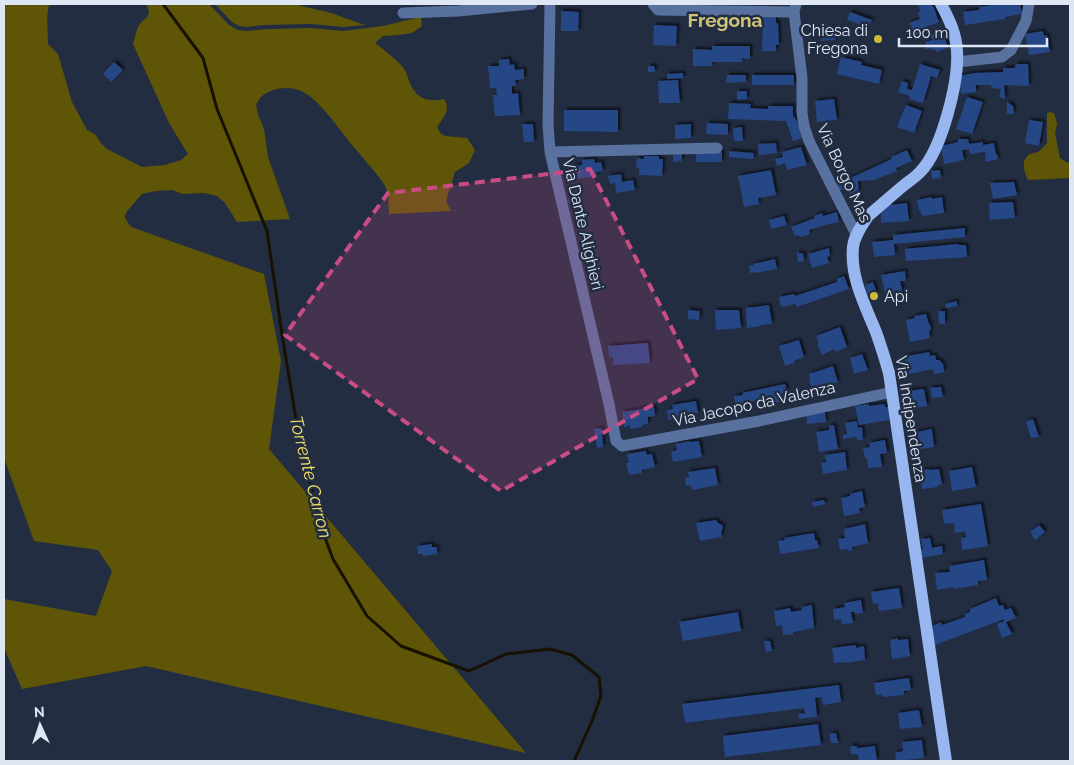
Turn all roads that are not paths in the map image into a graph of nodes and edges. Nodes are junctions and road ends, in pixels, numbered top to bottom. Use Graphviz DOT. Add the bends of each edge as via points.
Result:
graph roads {
  1 [pos="532,4"];
  2 [pos="550,4"];
  3 [pos="653,4"];
  4 [pos="941,4"];
  5 [pos="1028,4"];
  6 [pos="795,8"];
  7 [pos="403,13"];
  8 [pos="957,62"];
  9 [pos="717,148"];
  10 [pos="550,152"];
  11 [pos="856,236"];
  12 [pos="892,392"];
  13 [pos="622,446"];
  14 [pos="946,761"];
  1 -- 7 [label="street"];
  2 -- 10 [label="street, Via Dante Alighieri"];
  3 -- 6 [label="street" via="658,10"];
  4 -- 8 [label="main road, Via Indipendenza" via="954,33"];
  5 -- 8 [label="street" via="1026,21 1012,50 1002,56"];
  6 -- 11 [label="street, Via Borgo Mas" via="804,126"];
  8 -- 11 [label="main road, Via Indipendenza" via="937,146 922,171 868,216"];
  9 -- 10 [label="street"];
  10 -- 13 [label="street, Via Dante Alighieri" via="616,441"];
  11 -- 12 [label="main road, Via Indipendenza" via="853,246 857,288 884,353"];
  12 -- 13 [label="street, Via Jacopo da Valenza"];
  12 -- 14 [label="main road, Via Indipendenza"];
}
